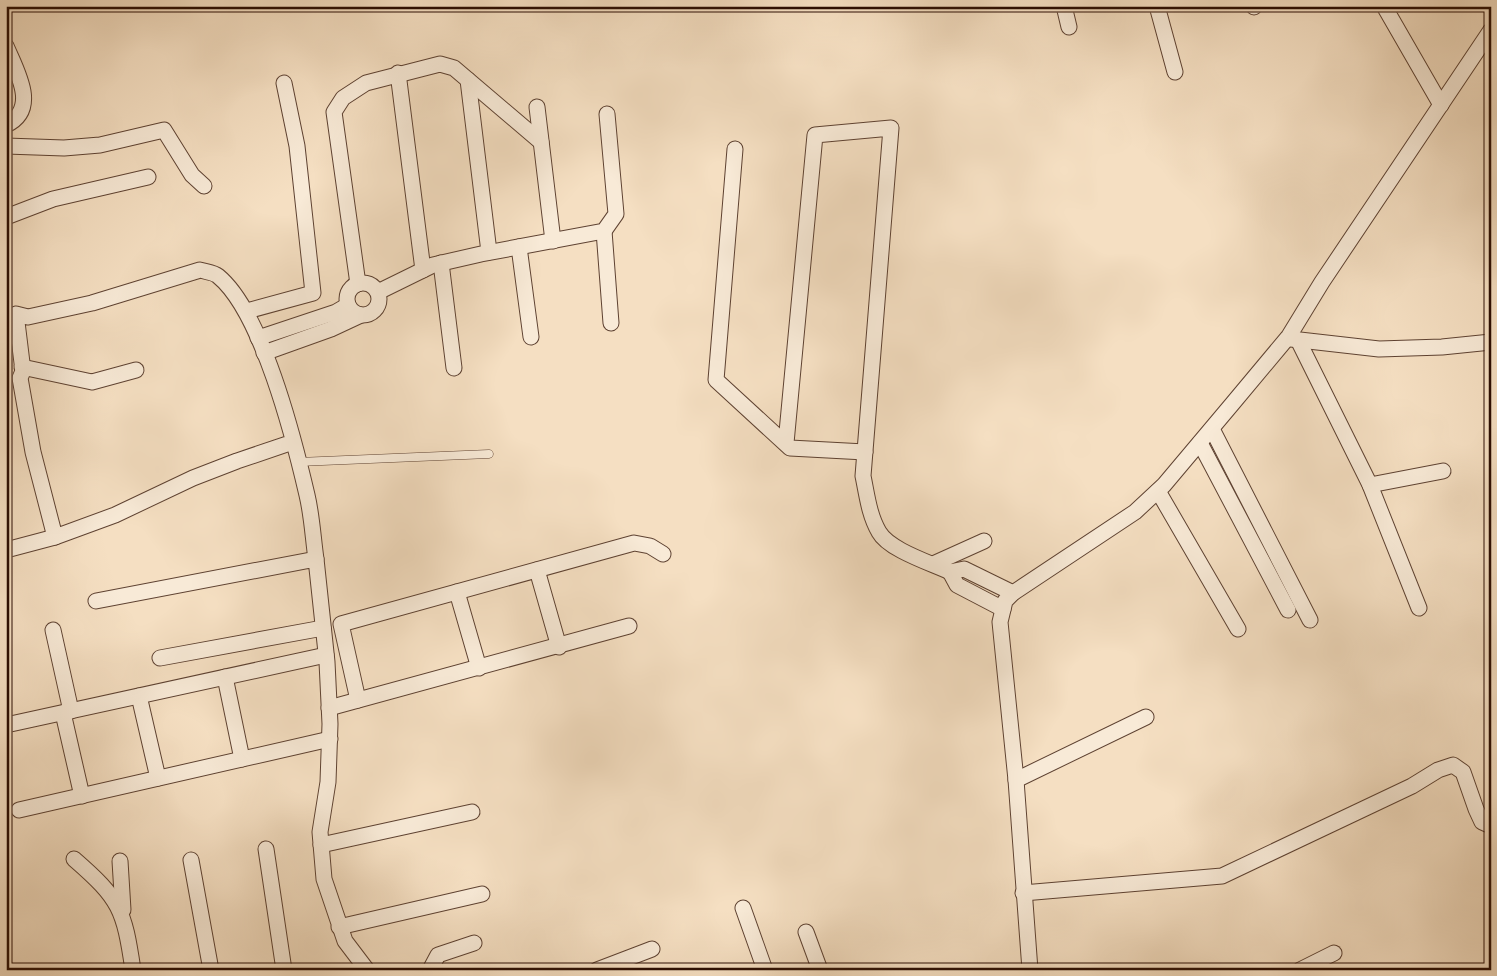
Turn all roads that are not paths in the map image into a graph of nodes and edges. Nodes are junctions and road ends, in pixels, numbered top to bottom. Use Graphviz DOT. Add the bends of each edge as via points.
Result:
graph roads {
  1 [pos="1064,6"];
  2 [pos="1158,6"];
  3 [pos="1384,6"];
  4 [pos="1069,27"];
  5 [pos="1491,30"];
  6 [pos="6,46"];
  7 [pos="1175,72"];
  8 [pos="398,73"];
  9 [pos="468,80"];
  10 [pos="284,83"];
  11 [pos="1441,105"];
  12 [pos="537,107"];
  13 [pos="607,114"];
  14 [pos="6,125"];
  15 [pos="541,142"];
  16 [pos="6,146"];
  17 [pos="735,149"];
  18 [pos="148,178"];
  19 [pos="204,186"];
  20 [pos="6,217"];
  21 [pos="604,231"];
  22 [pos="552,241"];
  23 [pos="519,247"];
  24 [pos="489,252"];
  25 [pos="441,263"];
  26 [pos="423,270"];
  27 [pos="358,284"];
  28 [pos="378,292"];
  29 [pos="348,305"];
  30 [pos="11,311"];
  31 [pos="247,311"];
  32 [pos="361,315"];
  33 [pos="611,323"];
  34 [pos="258,338"];
  35 [pos="531,338"];
  36 [pos="1292,340"];
  37 [pos="1491,342"];
  38 [pos="264,353"];
  39 [pos="22,367"];
  40 [pos="454,368"];
  41 [pos="136,370"];
  42 [pos="1212,429"];
  43 [pos="292,442"];
  44 [pos="1200,442"];
  45 [pos="786,443"];
  46 [pos="865,452"];
  47 [pos="488,454"];
  48 [pos="298,462"];
  49 [pos="1443,471"];
  50 [pos="1370,484"];
  51 [pos="1158,491"];
  52 [pos="55,536"];
  53 [pos="984,541"];
  54 [pos="6,550"];
  55 [pos="663,554"];
  56 [pos="316,559"];
  57 [pos="933,564"];
  58 [pos="537,570"];
  59 [pos="950,572"];
  60 [pos="457,592"];
  61 [pos="1013,593"];
  62 [pos="96,601"];
  63 [pos="1420,608"];
  64 [pos="1003,609"];
  65 [pos="1288,610"];
  66 [pos="1310,620"];
  67 [pos="629,626"];
  68 [pos="323,628"];
  69 [pos="1238,628"];
  70 [pos="53,630"];
  71 [pos="559,647"];
  72 [pos="326,655"];
  73 [pos="160,658"];
  74 [pos="479,668"];
  75 [pos="225,677"];
  76 [pos="139,696"];
  77 [pos="358,700"];
  78 [pos="330,708"];
  79 [pos="67,712"];
  80 [pos="1146,717"];
  81 [pos="6,725"];
  82 [pos="330,739"];
  83 [pos="242,759"];
  84 [pos="158,778"];
  85 [pos="1016,780"];
  86 [pos="82,796"];
  87 [pos="19,810"];
  88 [pos="472,812"];
  89 [pos="1491,826"];
  90 [pos="321,845"];
  91 [pos="266,849"];
  92 [pos="74,859"];
  93 [pos="191,860"];
  94 [pos="120,861"];
  95 [pos="1023,893"];
  96 [pos="482,894"];
  97 [pos="743,908"];
  98 [pos="124,922"];
  99 [pos="339,927"];
  100 [pos="806,932"];
  101 [pos="474,943"];
  102 [pos="652,949"];
  103 [pos="1334,953"];
  104 [pos="133,970"];
  105 [pos="211,970"];
  106 [pos="284,970"];
  107 [pos="367,970"];
  108 [pos="430,970"];
  109 [pos="598,970"];
  110 [pos="765,970"];
  111 [pos="820,970"];
  112 [pos="1030,970"];
  113 [pos="1300,970"];
  1 -- 4 [label="street"];
  2 -- 7 [label="street"];
  3 -- 11 [label="street"];
  5 -- 11 [label="street"];
  6 -- 14 [label="street" via="22,84 24,99 20,114"];
  8 -- 9 [label="street" via="440,64 454,68"];
  8 -- 26 [label="street"];
  8 -- 27 [label="street" via="354,89 334,112"];
  9 -- 15 [label="street"];
  9 -- 24 [label="street"];
  10 -- 31 [label="street" via="296,146 312,293"];
  11 -- 36 [label="street" via="1322,282"];
  12 -- 15 [label="street"];
  13 -- 21 [label="street" via="616,214"];
  15 -- 22 [label="street"];
  16 -- 19 [label="street" via="51,149 82,146 164,130 192,175"];
  17 -- 45 [label="street" via="716,380"];
  18 -- 20 [label="street" via="53,199"];
  21 -- 22 [label="street"];
  21 -- 33 [label="street"];
  22 -- 23 [label="street"];
  23 -- 24 [label="street"];
  23 -- 35 [label="street"];
  24 -- 25 [label="street"];
  25 -- 26 [label="street"];
  25 -- 40 [label="street"];
  26 -- 28 [label="street"];
  27 -- 28 [label="street" via="368,283"];
  27 -- 29 [label="street" via="348,295"];
  28 -- 32 [label="street" via="380,300 376,310 372,314"];
  29 -- 32 [label="street"];
  29 -- 34 [label="street"];
  30 -- 31 [label="street" via="28,316 92,303 200,270 216,274"];
  30 -- 39 [label="street"];
  31 -- 34 [label="street"];
  32 -- 38 [label="street"];
  34 -- 38 [label="street"];
  36 -- 37 [label="street" via="1379,349"];
  36 -- 42 [label="street"];
  36 -- 50 [label="street"];
  38 -- 43 [label="street"];
  39 -- 41 [label="street" via="92,382"];
  39 -- 52 [label="street" via="20,378 33,452"];
  42 -- 44 [label="street"];
  42 -- 66 [label="street"];
  43 -- 48 [label="street"];
  43 -- 52 [label="street" via="193,478 115,515"];
  44 -- 51 [label="street"];
  44 -- 65 [label="street"];
  45 -- 46 [label="street" via="790,448"];
  45 -- 46 [label="street" via="815,135 891,128"];
  46 -- 57 [label="street" via="863,476 870,513 879,534 890,544"];
  47 -- 48 [label="lane"];
  48 -- 56 [label="street"];
  49 -- 50 [label="street"];
  50 -- 63 [label="street"];
  51 -- 61 [label="street" via="1119,525"];
  51 -- 69 [label="street"];
  52 -- 54 [label="street"];
  53 -- 57 [label="street"];
  55 -- 58 [label="street" via="650,546 634,543"];
  56 -- 62 [label="street"];
  56 -- 68 [label="street"];
  57 -- 59 [label="street"];
  58 -- 60 [label="street"];
  58 -- 71 [label="street"];
  59 -- 61 [label="street" via="964,569"];
  59 -- 64 [label="street" via="957,585"];
  60 -- 74 [label="street"];
  60 -- 77 [label="street" via="341,624"];
  61 -- 64 [label="street"];
  64 -- 85 [label="street" via="1000,622"];
  67 -- 71 [label="street"];
  68 -- 72 [label="street"];
  68 -- 73 [label="street"];
  70 -- 79 [label="street"];
  71 -- 74 [label="street"];
  72 -- 75 [label="street"];
  72 -- 78 [label="street"];
  74 -- 77 [label="street"];
  75 -- 76 [label="street"];
  75 -- 83 [label="street"];
  76 -- 79 [label="street"];
  76 -- 84 [label="street"];
  77 -- 78 [label="street"];
  78 -- 82 [label="street"];
  79 -- 81 [label="street"];
  79 -- 86 [label="street"];
  80 -- 85 [label="street"];
  82 -- 83 [label="street"];
  82 -- 90 [label="street"];
  83 -- 84 [label="street"];
  84 -- 86 [label="street"];
  85 -- 95 [label="street"];
  86 -- 87 [label="street"];
  88 -- 90 [label="street"];
  89 -- 95 [label="street" via="1482,822 1463,772 1453,765 1222,876"];
  90 -- 99 [label="street" via="324,879"];
  91 -- 106 [label="street"];
  92 -- 98 [label="street" via="113,897"];
  93 -- 105 [label="street"];
  94 -- 98 [label="street"];
  95 -- 112 [label="street"];
  96 -- 99 [label="street"];
  97 -- 110 [label="street"];
  98 -- 104 [label="street"];
  99 -- 107 [label="street" via="345,941"];
  100 -- 111 [label="street"];
  101 -- 108 [label="street" via="438,955"];
  102 -- 109 [label="street"];
  103 -- 113 [label="street"];
}
